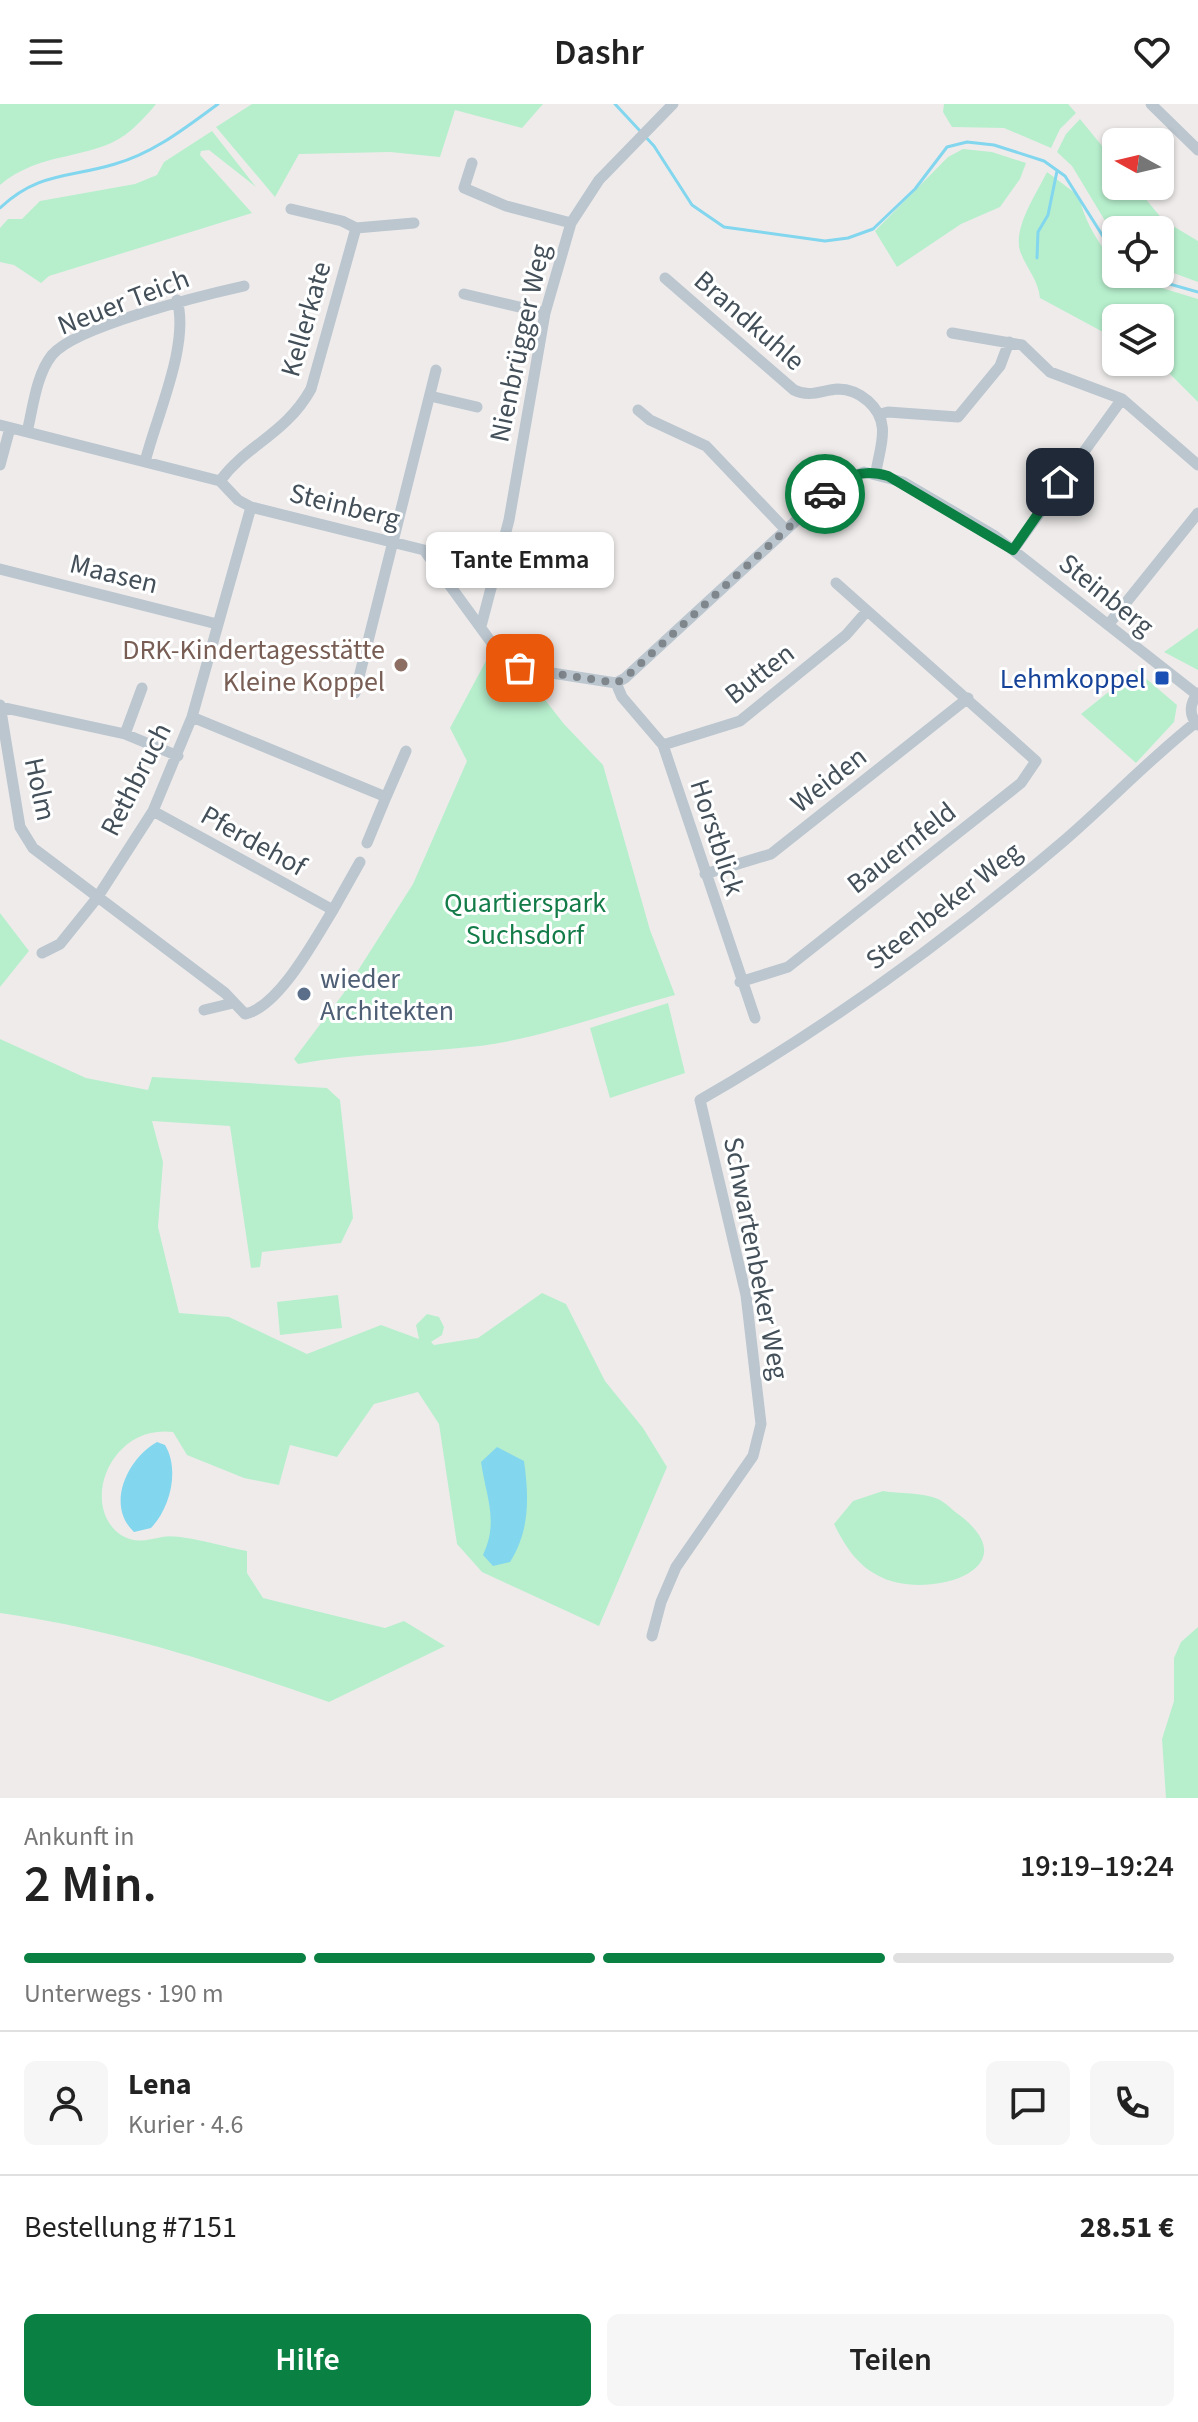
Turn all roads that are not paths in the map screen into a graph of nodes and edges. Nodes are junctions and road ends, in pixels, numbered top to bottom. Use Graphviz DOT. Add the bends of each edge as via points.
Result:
graph roads {
  1 [pos="673,104"];
  2 [pos="1151,104"];
  3 [pos="1197,148"];
  4 [pos="472,163"];
  5 [pos="291,209"];
  6 [pos="414,223"];
  7 [pos="571,223"];
  8 [pos="356,228"];
  9 [pos="665,278"];
  10 [pos="244,286"];
  11 [pos="464,294"];
  12 [pos="177,300"];
  13 [pos="545,313"];
  14 [pos="952,333"];
  15 [pos="1009,342"];
  16 [pos="436,370"];
  17 [pos="430,396"];
  18 [pos="1122,399"];
  19 [pos="477,407"];
  20 [pos="638,410"];
  21 [pos="880,414"];
  22 [pos="5,427"];
  23 [pos="27,432"];
  24 [pos="145,462"];
  25 [pos="0,465"];
  26 [pos="1198,465"];
  27 [pos="876,472"];
  28 [pos="220,481"];
  29 [pos="251,507"];
  30 [pos="1198,513"];
  31 [pos="786,530"];
  32 [pos="393,541"];
  33 [pos="1013,550"];
  34 [pos="0,569"];
  35 [pos="836,583"];
  36 [pos="867,611"];
  37 [pos="217,624"];
  38 [pos="1108,625"];
  39 [pos="481,626"];
  40 [pos="616,683"];
  41 [pos="142,688"];
  42 [pos="355,693"];
  43 [pos="1197,694"];
  44 [pos="968,698"];
  45 [pos="0,706"];
  46 [pos="192,717"];
  47 [pos="1196,724"];
  48 [pos="125,734"];
  49 [pos="663,745"];
  50 [pos="406,751"];
  51 [pos="178,756"];
  52 [pos="386,797"];
  53 [pos="153,811"];
  54 [pos="367,843"];
  55 [pos="360,862"];
  56 [pos="705,874"];
  57 [pos="97,898"];
  58 [pos="333,910"];
  59 [pos="42,953"];
  60 [pos="740,982"];
  61 [pos="233,1003"];
  62 [pos="204,1010"];
  63 [pos="755,1018"];
  64 [pos="700,1100"];
  65 [pos="652,1636"];
  1 -- 7 [label="street, Nienbrügger Weg" via="599,180"];
  2 -- 3 [label="street"];
  4 -- 7 [label="street" via="464,188 506,206"];
  5 -- 8 [label="street"];
  6 -- 8 [label="street"];
  7 -- 13 [label="street, Nienbrügger Weg"];
  8 -- 28 [label="street, Kellerkate" via="311,389 298,412"];
  9 -- 21 [label="street, Brandkuhle" via="794,390 806,394 843,389 864,398"];
  10 -- 12 [label="street, Neuer Teich"];
  11 -- 13 [label="street"];
  12 -- 23 [label="street, Neuer Teich" via="59,348 43,372"];
  12 -- 24 [label="street" via="182,317 173,366"];
  13 -- 39 [label="street, Nienbrügger Weg" via="509,520"];
  14 -- 15 [label="street"];
  15 -- 18 [label="street" via="1022,345 1050,372"];
  15 -- 21 [label="street" via="1000,366 958,417"];
  16 -- 17 [label="street"];
  17 -- 19 [label="street"];
  17 -- 32 [label="street"];
  18 -- 26 [label="street"];
  18 -- 33 [label="street"];
  20 -- 31 [label="street" via="706,446"];
  21 -- 27 [label="street" via="883,445"];
  22 -- 23 [label="street, Steinberg"];
  22 -- 25 [label="street, Steinberg"];
  23 -- 24 [label="street, Steinberg"];
  24 -- 28 [label="street, Steinberg"];
  27 -- 31 [label="street" via="837,483"];
  27 -- 33 [label="street, Steinberg" via="903,482"];
  28 -- 29 [label="street, Steinberg"];
  29 -- 32 [label="street, Steinberg"];
  29 -- 37 [label="street, Rethbruch"];
  30 -- 38 [label="street"];
  31 -- 40 [label="street"];
  32 -- 39 [label="street, Steinberg" via="424,550"];
  32 -- 42 [label="street"];
  33 -- 38 [label="street, Steinberg"];
  34 -- 37 [label="street, Maasen"];
  35 -- 36 [label="street"];
  36 -- 44 [label="street"];
  36 -- 49 [label="street, Butten" via="846,635 740,721"];
  37 -- 46 [label="street, Rethbruch"];
  38 -- 43 [label="street, Steinberg"];
  39 -- 40 [label="street, Steinberg" via="494,646 520,668"];
  40 -- 49 [label="street, Horstblick"];
  41 -- 48 [label="street"];
  43 -- 47 [label="street, Steenbeker Weg" via="1191,705"];
  44 -- 56 [label="street, Weiden" via="771,854"];
  44 -- 60 [label="street, Bauernfeld" via="1036,761 1021,783 788,967"];
  45 -- 48 [label="street"];
  45 -- 57 [label="street, Holm" via="20,827 33,848"];
  46 -- 51 [label="street, Rethbruch"];
  46 -- 52 [label="street"];
  47 -- 64 [label="street, Steenbeker Weg" via="984,907 871,991"];
  48 -- 51 [label="street"];
  49 -- 56 [label="street, Horstblick"];
  50 -- 52 [label="street"];
  51 -- 53 [label="street, Rethbruch"];
  52 -- 54 [label="street"];
  53 -- 57 [label="street, Rethbruch"];
  53 -- 58 [label="street, Pferdehof"];
  55 -- 58 [label="street"];
  56 -- 60 [label="street, Horstblick"];
  57 -- 59 [label="street, Rethbruch" via="60,944"];
  57 -- 61 [label="street, Holm"];
  58 -- 61 [label="street" via="264,1006 245,1014"];
  60 -- 63 [label="street, Horstblick"];
  61 -- 62 [label="street"];
  64 -- 65 [label="street, Schwartenbeker Weg" via="746,1295 761,1424 753,1456 676,1567"];
}
